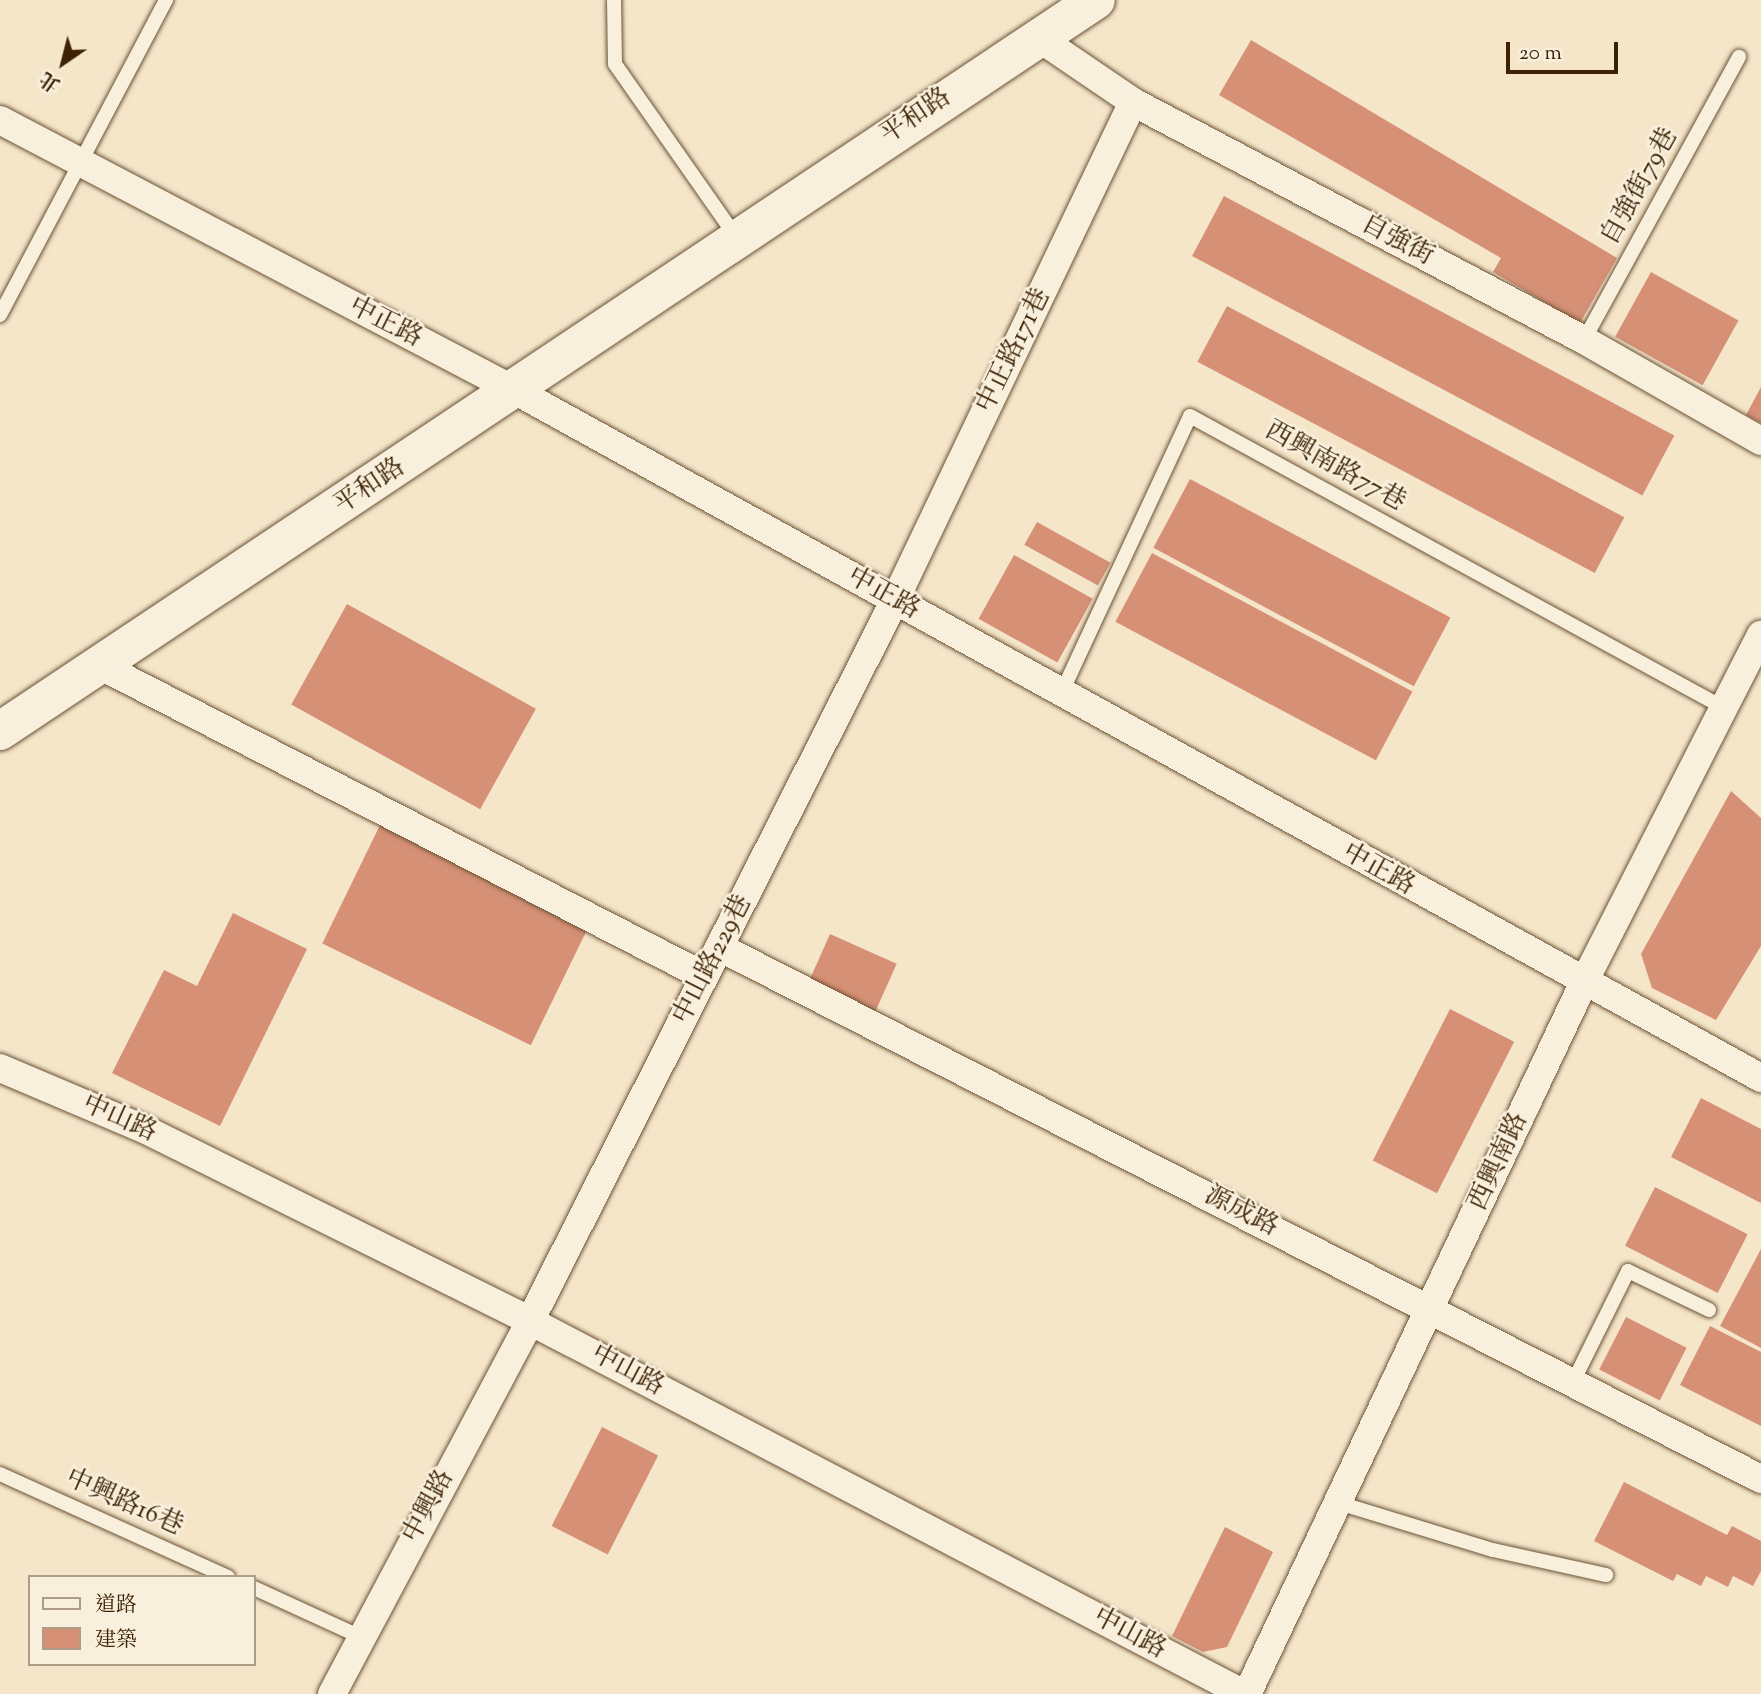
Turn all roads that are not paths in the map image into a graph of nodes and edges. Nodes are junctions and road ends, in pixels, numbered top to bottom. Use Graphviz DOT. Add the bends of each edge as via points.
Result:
graph roads {
  1 [pos="166,0"];
  2 [pos="614,0"];
  3 [pos="1097,0"];
  4 [pos="1036,36"];
  5 [pos="1739,57"];
  6 [pos="1133,102"];
  7 [pos="0,120"];
  8 [pos="82,168"];
  9 [pos="737,238"];
  10 [pos="0,315"];
  11 [pos="1584,340"];
  12 [pos="516,391"];
  13 [pos="1761,441"];
  14 [pos="895,600"];
  15 [pos="1761,635"];
  16 [pos="101,666"];
  17 [pos="1061,694"];
  18 [pos="1724,708"];
  19 [pos="0,731"];
  20 [pos="719,947"];
  21 [pos="704,976"];
  22 [pos="1583,984"];
  23 [pos="0,1068"];
  24 [pos="1761,1078"];
  25 [pos="1429,1308"];
  26 [pos="1709,1310"];
  27 [pos="530,1321"];
  28 [pos="1573,1382"];
  29 [pos="0,1474"];
  30 [pos="1761,1479"];
  31 [pos="1339,1503"];
  32 [pos="224,1575"];
  33 [pos="1606,1575"];
  34 [pos="256,1589"];
  35 [pos="359,1636"];
  36 [pos="332,1694"];
  37 [pos="1246,1694"];
  1 -- 8 [label="lane"];
  2 -- 9 [label="lane" via="615,64"];
  3 -- 4 [label="main road, 平和路"];
  4 -- 6 [label="street, 自強街"];
  4 -- 9 [label="main road, 平和路"];
  5 -- 11 [label="lane, 自強街79巷"];
  6 -- 11 [label="street, 自強街"];
  6 -- 14 [label="street, 中正路171巷"];
  7 -- 8 [label="street, 中正路"];
  8 -- 10 [label="lane"];
  8 -- 12 [label="street, 中正路"];
  9 -- 12 [label="main road, 平和路"];
  11 -- 13 [label="street, 自強街"];
  12 -- 14 [label="street, 中正路"];
  12 -- 16 [label="main road, 平和路"];
  14 -- 17 [label="street, 中正路"];
  14 -- 20 [label="street, 中山路229巷"];
  15 -- 18 [label="street, 西興南路"];
  16 -- 19 [label="main road, 平和路"];
  16 -- 21 [label="street"];
  17 -- 18 [label="lane, 西興南路77巷" via="1190,416"];
  17 -- 22 [label="street, 中正路"];
  18 -- 22 [label="street, 西興南路"];
  20 -- 21 [label="street, 中山路229巷"];
  20 -- 25 [label="street, 源成路"];
  21 -- 27 [label="street, 中山路229巷"];
  22 -- 24 [label="street, 中正路"];
  22 -- 25 [label="street, 西興南路"];
  23 -- 27 [label="street, 中山路" via="144,1129"];
  25 -- 28 [label="street, 源成路"];
  25 -- 31 [label="street, 西興南路"];
  26 -- 28 [label="lane" via="1628,1270"];
  27 -- 35 [label="street, 中興路"];
  27 -- 37 [label="street, 中山路"];
  28 -- 30 [label="street, 源成路"];
  29 -- 32 [label="lane, 中興路16巷"];
  31 -- 33 [label="lane" via="1493,1550"];
  31 -- 37 [label="street, 西興南路"];
  34 -- 35 [label="lane"];
  35 -- 36 [label="street, 中興路"];
}
